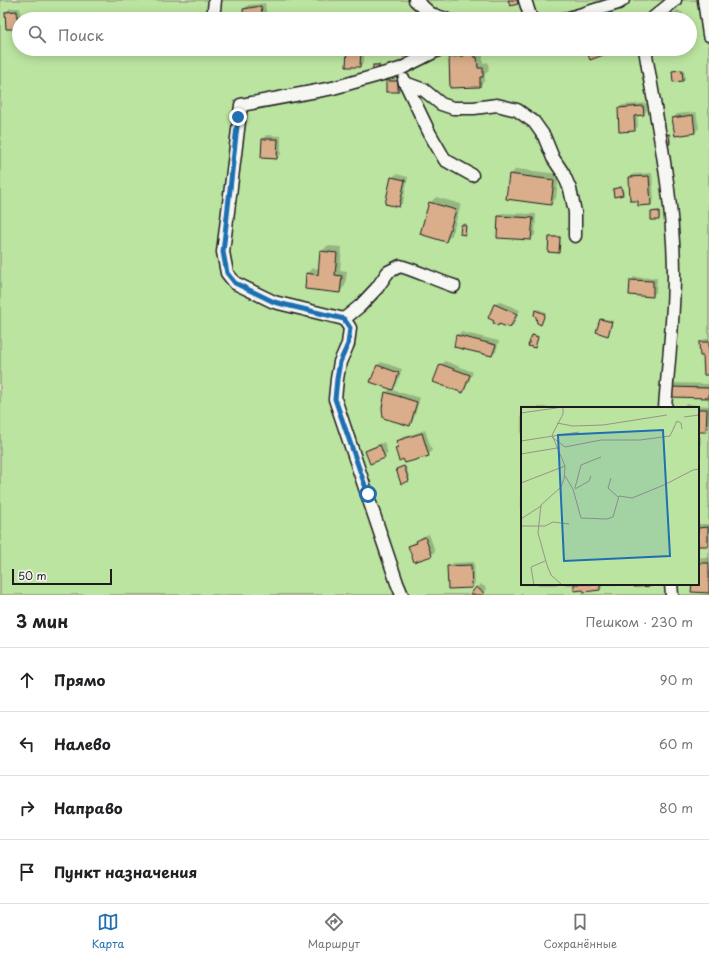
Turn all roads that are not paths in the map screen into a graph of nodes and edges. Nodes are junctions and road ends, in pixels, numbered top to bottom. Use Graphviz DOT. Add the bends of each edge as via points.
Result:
graph roads {
  1 [pos="215,0"];
  2 [pos="415,0"];
  3 [pos="525,0"];
  4 [pos="623,0"];
  5 [pos="675,0"];
  6 [pos="704,0"];
  7 [pos="214,12"];
  8 [pos="430,12"];
  9 [pos="529,12"];
  10 [pos="589,12"];
  11 [pos="660,12"];
  12 [pos="709,35"];
  13 [pos="427,56"];
  14 [pos="646,56"];
  15 [pos="400,70"];
  16 [pos="405,84"];
  17 [pos="472,175"];
  18 [pos="576,236"];
  19 [pos="454,286"];
  20 [pos="344,319"];
  21 [pos="665,407"];
  22 [pos="671,585"];
  23 [pos="402,595"];
  24 [pos="672,595"];
  1 -- 7 [label="street"];
  2 -- 8 [label="street"];
  3 -- 9 [label="street"];
  4 -- 10 [label="street"];
  5 -- 11 [label="street"];
  6 -- 12 [label="street"];
  13 -- 15 [label="street"];
  14 -- 21 [label="street" via="665,171 674,274"];
  15 -- 16 [label="street"];
  15 -- 20 [label="street" via="333,88 240,105 223,252 227,273 235,283 274,302"];
  16 -- 17 [label="street" via="445,160"];
  16 -- 18 [label="street" via="424,90 441,104 453,108 497,105 517,110 534,122 544,136 570,189 575,212"];
  19 -- 20 [label="street" via="400,266 388,272 377,288"];
  20 -- 23 [label="street" via="350,328 348,344 340,362 335,399"];
  22 -- 24 [label="street"];
}
